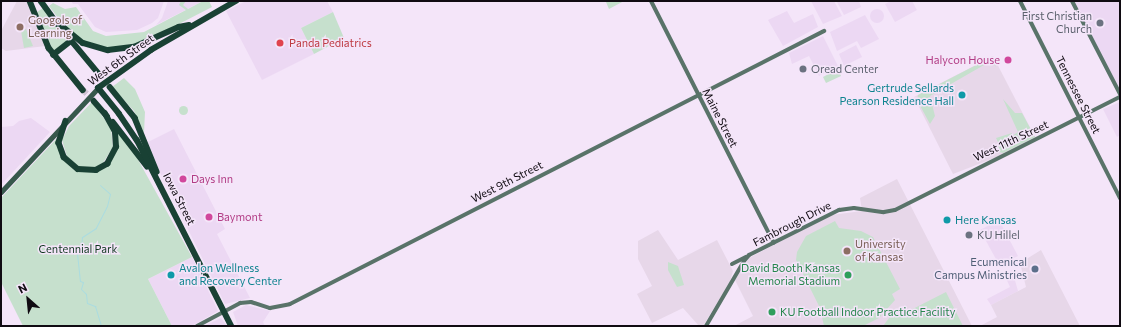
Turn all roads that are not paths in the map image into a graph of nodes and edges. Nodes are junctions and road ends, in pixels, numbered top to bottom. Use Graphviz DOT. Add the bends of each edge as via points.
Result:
graph roads {
  1 [pos="30,1"];
  2 [pos="41,1"];
  3 [pos="236,1"];
  4 [pos="651,1"];
  5 [pos="1020,1"];
  6 [pos="1072,1"];
  7 [pos="57,22"];
  8 [pos="193,24"];
  9 [pos="824,31"];
  10 [pos="71,41"];
  11 [pos="53,55"];
  12 [pos="100,75"];
  13 [pos="110,87"];
  14 [pos="98,88"];
  15 [pos="83,90"];
  16 [pos="698,95"];
  17 [pos="1120,96"];
  18 [pos="94,101"];
  19 [pos="105,114"];
  20 [pos="1079,118"];
  21 [pos="66,121"];
  22 [pos="162,187"];
  23 [pos="1,192"];
  24 [pos="1120,198"];
  25 [pos="911,201"];
  26 [pos="774,243"];
  27 [pos="750,255"];
  28 [pos="732,264"];
  29 [pos="224,311"];
  30 [pos="196,326"];
  31 [pos="231,326"];
  32 [pos="706,326"];
  1 -- 11 [label="highway"];
  2 -- 7 [label="highway"];
  3 -- 8 [label="highway, West 6th Street"];
  4 -- 16 [label="main road, Maine Street"];
  5 -- 20 [label="main road, Tennessee Street"];
  6 -- 17 [label="main road"];
  7 -- 8 [label="highway" via="83,43 108,50 134,47 179,26"];
  7 -- 10 [label="highway"];
  8 -- 14 [label="highway, West 6th Street" via="141,56"];
  9 -- 16 [label="main road, West 9th Street"];
  10 -- 11 [label="highway"];
  10 -- 12 [label="highway"];
  11 -- 15 [label="highway"];
  13 -- 22 [label="highway" via="136,118"];
  14 -- 21 [label="main road, West 6th Street"];
  14 -- 22 [label="highway, Iowa Street" via="128,126"];
  16 -- 26 [label="main road, Maine Street"];
  16 -- 29 [label="main road, West 9th Street" via="286,306 270,308 247,302"];
  17 -- 20 [label="main road, West 11th Street"];
  18 -- 19 [label="highway"];
  19 -- 21 [label="highway" via="115,132 116,147 107,164 96,170 78,169 64,158 59,143"];
  19 -- 22 [label="highway" via="130,141"];
  20 -- 24 [label="main road, Tennessee Street"];
  20 -- 25 [label="main road, West 11th Street"];
  21 -- 23 [label="main road, West 6th Street"];
  22 -- 29 [label="highway, Iowa Street"];
  25 -- 26 [label="main road, Fambrough Drive" via="888,211 859,208 839,210"];
  26 -- 27 [label="main road, Fambrough Drive"];
  27 -- 28 [label="main road"];
  27 -- 32 [label="main road, Fambrough Drive"];
  29 -- 30 [label="main road, West 9th Street"];
  29 -- 31 [label="highway, Iowa Street"];
}
